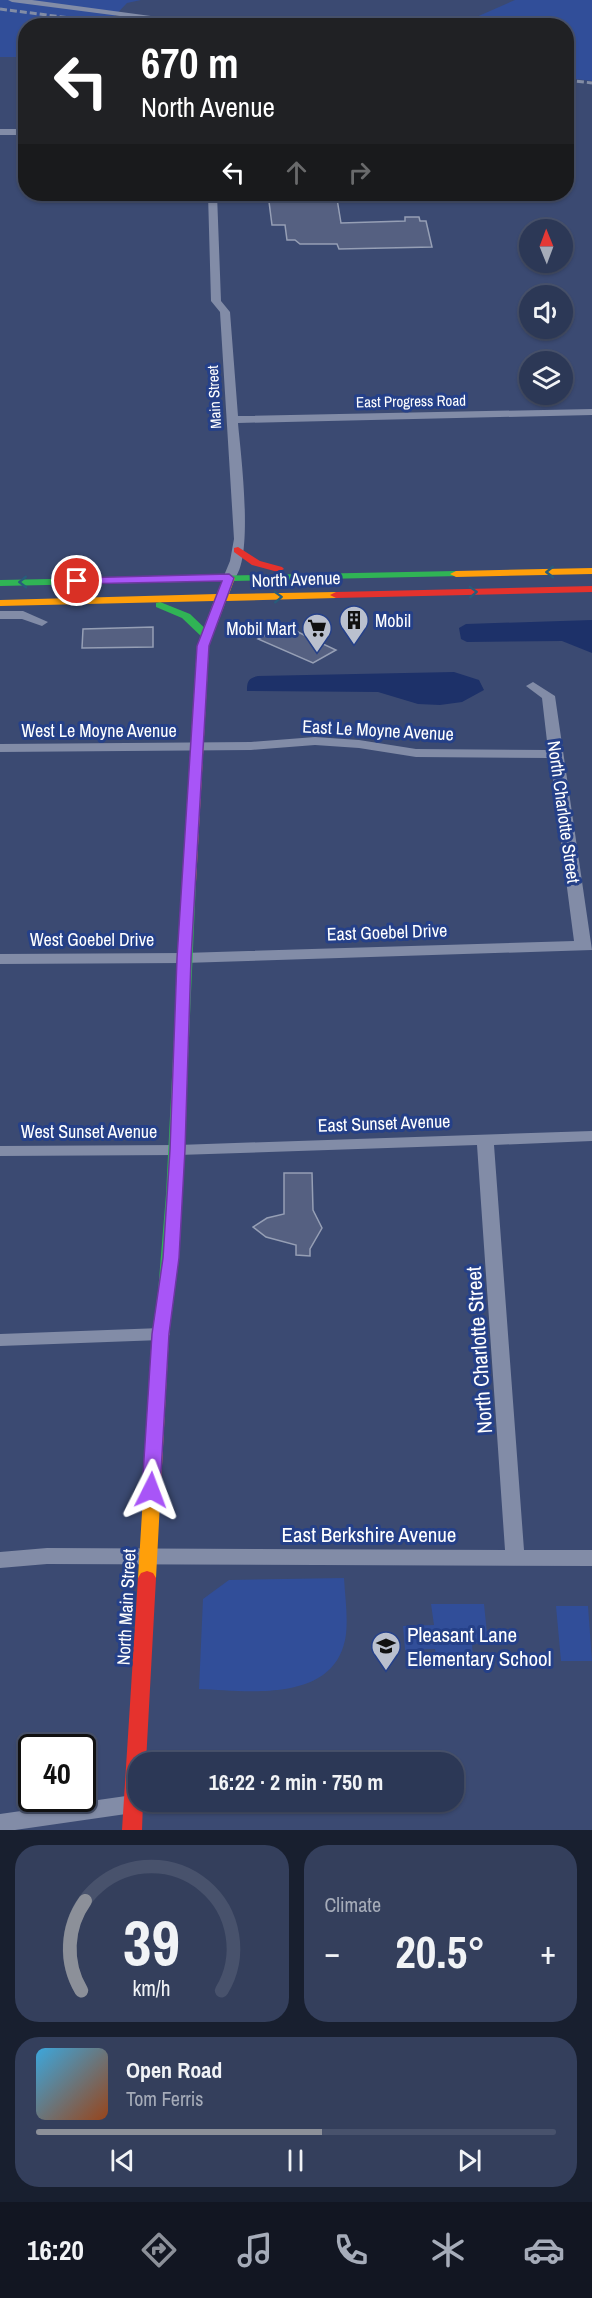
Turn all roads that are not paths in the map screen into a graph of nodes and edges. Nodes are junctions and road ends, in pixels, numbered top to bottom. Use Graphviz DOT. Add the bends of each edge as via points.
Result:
graph roads {
  1 [pos="12,0"];
  2 [pos="157,18"];
  3 [pos="0,132"];
  4 [pos="18,132"];
  5 [pos="213,201"];
  6 [pos="592,412"];
  7 [pos="231,420"];
  8 [pos="238,550"];
  9 [pos="592,570"];
  10 [pos="321,576"];
  11 [pos="229,578"];
  12 [pos="0,583"];
  13 [pos="592,589"];
  14 [pos="220,599"];
  15 [pos="144,600"];
  16 [pos="0,603"];
  17 [pos="0,615"];
  18 [pos="42,622"];
  19 [pos="207,636"];
  20 [pos="532,686"];
  21 [pos="197,747"];
  22 [pos="0,748"];
  23 [pos="556,754"];
  24 [pos="587,945"];
  25 [pos="184,958"];
  26 [pos="0,959"];
  27 [pos="592,1136"];
  28 [pos="485,1139"];
  29 [pos="178,1150"];
  30 [pos="0,1151"];
  31 [pos="161,1334"];
  32 [pos="0,1340"];
  33 [pos="147,1557"];
  34 [pos="516,1558"];
  35 [pos="592,1558"];
  36 [pos="0,1560"];
  37 [pos="136,1752"];
  38 [pos="128,1805"];
  39 [pos="133,1812"];
  40 [pos="0,1823"];
  41 [pos="132,1830"];
  1 -- 2 [label="street"];
  3 -- 4 [label="street"];
  5 -- 7 [label="street, Main Street" via="216,301 225,312"];
  6 -- 7 [label="street, East Progress Road"];
  7 -- 8 [label="street, Main Street"];
  8 -- 10 [label="street" via="257,565"];
  8 -- 11 [label="street, Main Street"];
  9 -- 10 [label="street, North Avenue, one-way"];
  10 -- 11 [label="street, North Avenue"];
  11 -- 12 [label="street, North Avenue, one-way"];
  11 -- 14 [label="street, Main Street"];
  14 -- 13 [label="street, North Avenue, one-way"];
  14 -- 15 [label="street, North Avenue"];
  14 -- 19 [label="street, North Main Street"];
  15 -- 16 [label="street, North Avenue"];
  15 -- 19 [label="street" via="178,609"];
  17 -- 18 [label="street" via="23,615"];
  19 -- 21 [label="street, North Main Street" via="203,646"];
  20 -- 23 [label="street, North Charlotte Street" via="548,696"];
  21 -- 22 [label="street, West Le Moyne Avenue"];
  21 -- 23 [label="street, East Le Moyne Avenue" via="315,741 416,753"];
  21 -- 25 [label="street, North Main Street"];
  23 -- 24 [label="street, North Charlotte Street"];
  24 -- 25 [label="street, East Goebel Drive"];
  25 -- 26 [label="street, West Goebel Drive"];
  25 -- 29 [label="street, North Main Street"];
  27 -- 28 [label="street, East Sunset Avenue"];
  28 -- 29 [label="street, East Sunset Avenue"];
  28 -- 34 [label="street, North Charlotte Street"];
  29 -- 30 [label="street, West Sunset Avenue"];
  29 -- 31 [label="street, North Main Street"];
  31 -- 32 [label="street"];
  31 -- 33 [label="street, North Main Street"];
  33 -- 34 [label="street, East Berkshire Avenue"];
  33 -- 36 [label="street, East Berkshire Avenue" via="46,1556"];
  33 -- 37 [label="street, North Main Street"];
  34 -- 35 [label="street, East Berkshire Avenue"];
  38 -- 40 [label="street"];
  39 -- 41 [label="street, North Main Street"];
}
